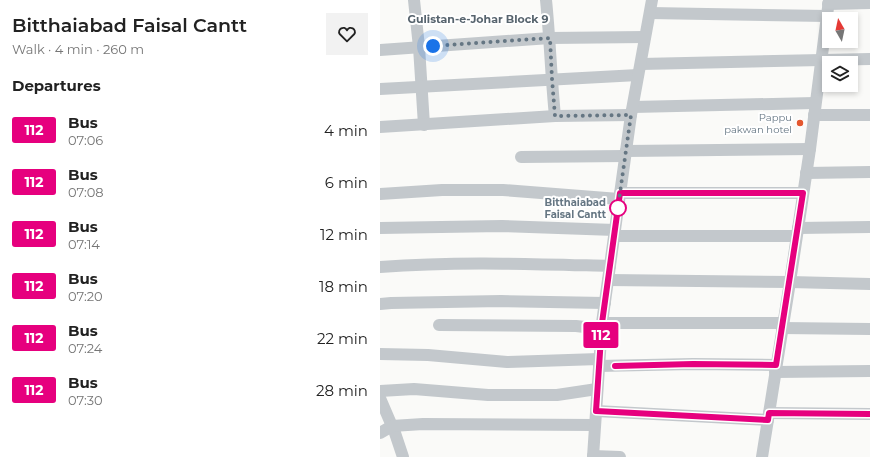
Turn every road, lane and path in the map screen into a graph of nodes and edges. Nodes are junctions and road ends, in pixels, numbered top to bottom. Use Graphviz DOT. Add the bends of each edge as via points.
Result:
graph roads {
  1 [pos="414,0"];
  2 [pos="546,0"];
  3 [pos="652,0"];
  4 [pos="870,3"];
  5 [pos="828,7"];
  6 [pos="650,13"];
  7 [pos="646,37"];
  8 [pos="550,38"];
  9 [pos="419,47"];
  10 [pos="380,50"];
  11 [pos="870,59"];
  12 [pos="821,60"];
  13 [pos="640,69"];
  14 [pos="552,79"];
  15 [pos="421,86"];
  16 [pos="380,88"];
  17 [pos="815,103"];
  18 [pos="632,111"];
  19 [pos="814,115"];
  20 [pos="870,115"];
  21 [pos="555,116"];
  22 [pos="424,125"];
  23 [pos="380,127"];
  24 [pos="810,148"];
  25 [pos="626,153"];
  26 [pos="521,157"];
  27 [pos="870,172"];
  28 [pos="806,173"];
  29 [pos="803,193"];
  30 [pos="380,194"];
  31 [pos="620,196"];
  32 [pos="870,227"];
  33 [pos="380,228"];
  34 [pos="797,232"];
  35 [pos="615,233"];
  36 [pos="610,266"];
  37 [pos="380,267"];
  38 [pos="608,280"];
  39 [pos="790,282"];
  40 [pos="870,284"];
  41 [pos="605,303"];
  42 [pos="380,304"];
  43 [pos="439,325"];
  44 [pos="602,326"];
  45 [pos="783,326"];
  46 [pos="870,329"];
  47 [pos="380,354"];
  48 [pos="599,363"];
  49 [pos="776,368"];
  50 [pos="870,371"];
  51 [pos="597,389"];
  52 [pos="380,391"];
  53 [pos="380,398"];
  54 [pos="596,411"];
  55 [pos="870,414"];
  56 [pos="768,416"];
  57 [pos="595,425"];
  58 [pos="392,426"];
  59 [pos="380,433"];
  60 [pos="593,456"];
  61 [pos="403,457"];
  62 [pos="620,457"];
  63 [pos="762,457"];
  1 -- 9 [label="street"];
  2 -- 8 [label="street"];
  3 -- 6 [label="street"];
  4 -- 5 [label="street"];
  5 -- 6 [label="street"];
  5 -- 12 [label="street"];
  6 -- 7 [label="street"];
  7 -- 8 [label="street"];
  7 -- 13 [label="street"];
  8 -- 9 [label="street"];
  8 -- 14 [label="street"];
  9 -- 10 [label="street"];
  9 -- 15 [label="street"];
  11 -- 12 [label="street"];
  12 -- 13 [label="street"];
  12 -- 17 [label="street"];
  13 -- 14 [label="street"];
  13 -- 18 [label="street"];
  14 -- 15 [label="street"];
  14 -- 21 [label="street"];
  15 -- 16 [label="street"];
  15 -- 22 [label="street"];
  17 -- 18 [label="street"];
  17 -- 19 [label="street"];
  18 -- 21 [label="street"];
  18 -- 25 [label="street"];
  19 -- 20 [label="street"];
  19 -- 24 [label="street"];
  21 -- 22 [label="street"];
  22 -- 23 [label="street"];
  24 -- 25 [label="street"];
  24 -- 28 [label="street"];
  25 -- 26 [label="street"];
  25 -- 31 [label="street"];
  27 -- 28 [label="street"];
  28 -- 29 [label="street"];
  29 -- 31 [label="street"];
  29 -- 34 [label="street"];
  30 -- 31 [label="street" via="503,190"];
  31 -- 35 [label="street"];
  32 -- 34 [label="street"];
  33 -- 35 [label="street" via="502,226"];
  34 -- 35 [label="street"];
  34 -- 39 [label="street"];
  35 -- 36 [label="street"];
  36 -- 37 [label="street" via="492,263"];
  36 -- 38 [label="street"];
  38 -- 39 [label="street"];
  38 -- 41 [label="street"];
  39 -- 40 [label="street"];
  39 -- 45 [label="street"];
  41 -- 42 [label="street" via="501,301"];
  41 -- 44 [label="street"];
  43 -- 44 [label="street"];
  44 -- 45 [label="street"];
  44 -- 48 [label="street"];
  45 -- 46 [label="street"];
  45 -- 49 [label="street"];
  47 -- 48 [label="street" via="428,355 507,362"];
  48 -- 49 [label="street"];
  48 -- 51 [label="street"];
  49 -- 50 [label="street"];
  49 -- 56 [label="street"];
  51 -- 52 [label="street" via="556,395 488,395 414,389"];
  51 -- 54 [label="street"];
  53 -- 58 [label="street"];
  54 -- 56 [label="street"];
  54 -- 57 [label="street"];
  55 -- 56 [label="street"];
  56 -- 63 [label="street"];
  57 -- 58 [label="street"];
  57 -- 60 [label="street"];
  58 -- 59 [label="street"];
  58 -- 61 [label="street"];
  60 -- 62 [label="street"];
}
